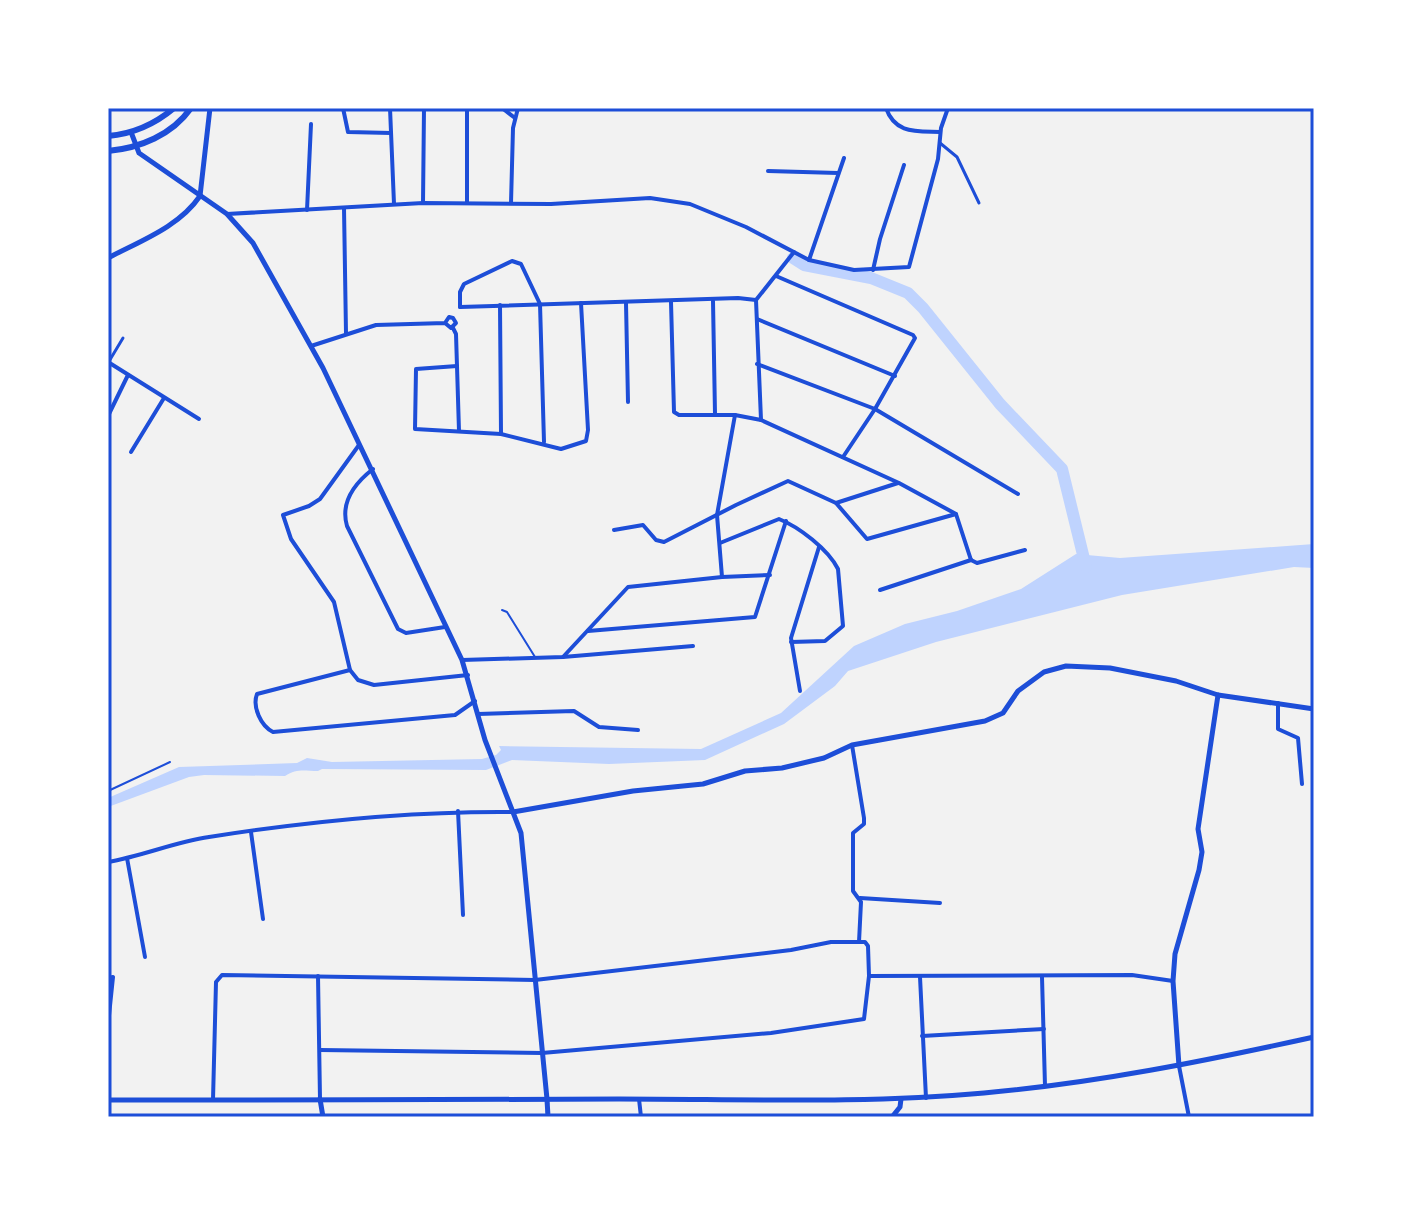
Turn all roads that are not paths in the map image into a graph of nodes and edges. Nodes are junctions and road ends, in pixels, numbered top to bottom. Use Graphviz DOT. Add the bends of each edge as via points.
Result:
graph roads {
  1 [pos="174,108"];
  2 [pos="191,108"];
  3 [pos="210,108"];
  4 [pos="343,108"];
  5 [pos="390,108"];
  6 [pos="424,108"];
  7 [pos="467,108"];
  8 [pos="502,108"];
  9 [pos="518,108"];
  10 [pos="886,108"];
  11 [pos="948,108"];
  12 [pos="515,118"];
  13 [pos="311,124"];
  14 [pos="131,132"];
  15 [pos="940,132"];
  16 [pos="391,133"];
  17 [pos="108,136"];
  18 [pos="940,143"];
  19 [pos="136,145"];
  20 [pos="108,151"];
  21 [pos="844,158"];
  22 [pos="904,165"];
  23 [pos="768,171"];
  24 [pos="839,173"];
  25 [pos="200,196"];
  26 [pos="423,203"];
  27 [pos="467,203"];
  28 [pos="511,203"];
  29 [pos="979,203"];
  30 [pos="394,204"];
  31 [pos="344,208"];
  32 [pos="307,210"];
  33 [pos="227,214"];
  34 [pos="794,252"];
  35 [pos="108,258"];
  36 [pos="809,260"];
  37 [pos="873,270"];
  38 [pos="776,276"];
  39 [pos="756,300"];
  40 [pos="713,301"];
  41 [pos="671,302"];
  42 [pos="581,303"];
  43 [pos="626,303"];
  44 [pos="540,304"];
  45 [pos="500,305"];
  46 [pos="460,307"];
  47 [pos="453,318"];
  48 [pos="757,319"];
  49 [pos="445,323"];
  50 [pos="453,328"];
  51 [pos="346,334"];
  52 [pos="123,338"];
  53 [pos="311,346"];
  54 [pos="108,362"];
  55 [pos="757,364"];
  56 [pos="457,366"];
  57 [pos="129,374"];
  58 [pos="895,376"];
  59 [pos="164,398"];
  60 [pos="628,402"];
  61 [pos="875,409"];
  62 [pos="715,414"];
  63 [pos="735,415"];
  64 [pos="108,416"];
  65 [pos="199,419"];
  66 [pos="761,420"];
  67 [pos="459,431"];
  68 [pos="501,434"];
  69 [pos="360,443"];
  70 [pos="544,443"];
  71 [pos="131,452"];
  72 [pos="843,457"];
  73 [pos="373,469"];
  74 [pos="899,483"];
  75 [pos="1018,494"];
  76 [pos="836,503"];
  77 [pos="956,514"];
  78 [pos="717,515"];
  79 [pos="786,521"];
  80 [pos="614,530"];
  81 [pos="720,543"];
  82 [pos="819,547"];
  83 [pos="1025,550"];
  84 [pos="971,560"];
  85 [pos="770,575"];
  86 [pos="722,577"];
  87 [pos="880,590"];
  88 [pos="502,610"];
  89 [pos="448,626"];
  90 [pos="588,631"];
  91 [pos="791,642"];
  92 [pos="693,646"];
  93 [pos="563,657"];
  94 [pos="535,658"];
  95 [pos="462,660"];
  96 [pos="350,670"];
  97 [pos="468,675"];
  98 [pos="800,691"];
  99 [pos="1218,695"];
  100 [pos="475,701"];
  101 [pos="1278,703"];
  102 [pos="1314,709"];
  103 [pos="478,714"];
  104 [pos="638,730"];
  105 [pos="852,745"];
  106 [pos="170,762"];
  107 [pos="1302,784"];
  108 [pos="108,791"];
  109 [pos="458,811"];
  110 [pos="513,812"];
  111 [pos="251,832"];
  112 [pos="127,858"];
  113 [pos="108,862"];
  114 [pos="860,898"];
  115 [pos="940,903"];
  116 [pos="463,915"];
  117 [pos="263,919"];
  118 [pos="859,942"];
  119 [pos="145,957"];
  120 [pos="318,976"];
  121 [pos="869,976"];
  122 [pos="920,976"];
  123 [pos="1042,977"];
  124 [pos="108,978"];
  125 [pos="535,980"];
  126 [pos="1173,981"];
  127 [pos="108,1025"];
  128 [pos="1044,1029"];
  129 [pos="922,1036"];
  130 [pos="1314,1037"];
  131 [pos="320,1050"];
  132 [pos="542,1053"];
  133 [pos="1179,1066"];
  134 [pos="1045,1086"];
  135 [pos="926,1098"];
  136 [pos="320,1099"];
  137 [pos="547,1099"];
  138 [pos="639,1099"];
  139 [pos="901,1099"];
  140 [pos="108,1100"];
  141 [pos="213,1100"];
  142 [pos="323,1117"];
  143 [pos="548,1117"];
  144 [pos="641,1117"];
  145 [pos="892,1117"];
  146 [pos="1189,1117"];
  1 -- 14 [label="highway"];
  2 -- 19 [label="highway" via="166,133"];
  3 -- 25 [label="main road"];
  4 -- 16 [label="street" via="348,132"];
  5 -- 16 [label="street"];
  6 -- 26 [label="street"];
  7 -- 27 [label="street"];
  8 -- 12 [label="street"];
  9 -- 12 [label="street"];
  10 -- 15 [label="street" via="901,128"];
  11 -- 15 [label="street"];
  12 -- 28 [label="street"];
  13 -- 32 [label="street"];
  14 -- 17 [label="highway"];
  14 -- 19 [label="main road"];
  15 -- 18 [label="street"];
  16 -- 30 [label="street"];
  18 -- 29 [label="street" via="957,157"];
  18 -- 37 [label="street" via="909,267"];
  19 -- 20 [label="highway"];
  19 -- 25 [label="main road" via="141,156"];
  21 -- 24 [label="street"];
  22 -- 37 [label="street"];
  23 -- 24 [label="street"];
  24 -- 36 [label="street"];
  25 -- 33 [label="main road"];
  25 -- 35 [label="main road" via="177,222"];
  26 -- 27 [label="street"];
  26 -- 30 [label="street"];
  27 -- 28 [label="street"];
  28 -- 34 [label="street" via="673,200 746,227"];
  30 -- 31 [label="street"];
  31 -- 32 [label="street"];
  31 -- 51 [label="street"];
  32 -- 33 [label="street"];
  33 -- 53 [label="main road" via="253,243"];
  34 -- 36 [label="street"];
  34 -- 38 [label="street"];
  36 -- 37 [label="street"];
  38 -- 39 [label="street"];
  38 -- 58 [label="street" via="913,335 914,343"];
  39 -- 40 [label="street"];
  39 -- 48 [label="street"];
  40 -- 41 [label="street"];
  40 -- 62 [label="street"];
  41 -- 43 [label="street"];
  41 -- 62 [label="street" via="674,412"];
  42 -- 43 [label="street"];
  42 -- 44 [label="street"];
  42 -- 70 [label="street" via="586,441 561,449"];
  43 -- 60 [label="street"];
  44 -- 45 [label="street"];
  44 -- 46 [label="street" via="521,264 512,261 464,284"];
  44 -- 70 [label="street"];
  45 -- 46 [label="street"];
  45 -- 68 [label="street"];
  46 -- 47 [label="street"];
  47 -- 49 [label="street"];
  47 -- 50 [label="street"];
  48 -- 55 [label="street"];
  48 -- 58 [label="street"];
  49 -- 50 [label="street"];
  49 -- 51 [label="street" via="376,325"];
  50 -- 56 [label="street"];
  51 -- 53 [label="street"];
  52 -- 54 [label="street"];
  53 -- 69 [label="main road"];
  54 -- 57 [label="street"];
  55 -- 61 [label="street"];
  55 -- 66 [label="street"];
  56 -- 67 [label="street"];
  56 -- 67 [label="street" via="416,369 414,425 419,431"];
  57 -- 59 [label="street"];
  57 -- 64 [label="street"];
  58 -- 61 [label="street"];
  59 -- 65 [label="street"];
  59 -- 71 [label="street"];
  61 -- 72 [label="street"];
  61 -- 75 [label="street"];
  62 -- 63 [label="street"];
  63 -- 66 [label="street"];
  63 -- 78 [label="street"];
  66 -- 72 [label="street"];
  67 -- 68 [label="street"];
  68 -- 70 [label="street"];
  69 -- 73 [label="main road"];
  69 -- 96 [label="street" via="320,499 283,515 291,539 334,602"];
  72 -- 74 [label="street"];
  73 -- 89 [label="main road"];
  73 -- 89 [label="street" via="348,498 347,526 398,629 406,633"];
  74 -- 76 [label="street"];
  74 -- 77 [label="street"];
  76 -- 77 [label="street" via="867,539"];
  76 -- 78 [label="street" via="788,481"];
  77 -- 84 [label="street"];
  78 -- 80 [label="street" via="664,542 643,525"];
  78 -- 81 [label="street"];
  79 -- 81 [label="street" via="773,520"];
  79 -- 82 [label="street"];
  79 -- 85 [label="street"];
  81 -- 86 [label="street"];
  82 -- 91 [label="street"];
  82 -- 91 [label="street" via="838,569 843,626 825,641"];
  83 -- 84 [label="street" via="977,563"];
  84 -- 87 [label="street"];
  85 -- 86 [label="street"];
  85 -- 90 [label="street" via="755,617"];
  86 -- 90 [label="street" via="628,587"];
  88 -- 94 [label="lane"];
  89 -- 95 [label="main road"];
  90 -- 93 [label="street"];
  91 -- 98 [label="street"];
  92 -- 93 [label="street"];
  93 -- 94 [label="street"];
  94 -- 95 [label="street"];
  95 -- 97 [label="main road"];
  96 -- 97 [label="street" via="358,680 374,685"];
  96 -- 100 [label="street" via="255,697 265,727 273,732 455,715"];
  97 -- 100 [label="main road"];
  99 -- 101 [label="main road"];
  99 -- 105 [label="main road" via="1110,668 1066,666 1044,672 1018,691 1003,713 985,721"];
  99 -- 126 [label="main road" via="1198,829 1202,852"];
  100 -- 103 [label="main road"];
  101 -- 102 [label="main road"];
  101 -- 107 [label="street" via="1278,729 1298,738"];
  103 -- 104 [label="street" via="574,711 599,727"];
  103 -- 110 [label="main road"];
  105 -- 110 [label="main road" via="824,758 703,784"];
  105 -- 114 [label="street" via="864,818 853,833 853,891"];
  106 -- 108 [label="lane"];
  109 -- 110 [label="street"];
  109 -- 111 [label="street"];
  109 -- 116 [label="street"];
  110 -- 125 [label="main road" via="521,833"];
  111 -- 112 [label="street" via="206,837"];
  111 -- 117 [label="street"];
  112 -- 113 [label="street"];
  112 -- 119 [label="street"];
  114 -- 115 [label="street"];
  114 -- 118 [label="street"];
  118 -- 121 [label="street" via="868,946"];
  118 -- 125 [label="street"];
  120 -- 125 [label="street"];
  120 -- 131 [label="street"];
  120 -- 141 [label="street" via="218,977"];
  121 -- 122 [label="street"];
  121 -- 132 [label="street" via="864,1019 771,1033"];
  122 -- 123 [label="street"];
  122 -- 129 [label="street"];
  123 -- 126 [label="street" via="1132,975"];
  123 -- 128 [label="street"];
  124 -- 127 [label="street" via="113,977"];
  125 -- 132 [label="main road"];
  126 -- 133 [label="main road"];
  128 -- 129 [label="street"];
  128 -- 134 [label="street"];
  129 -- 135 [label="street"];
  130 -- 133 [label="main road"];
  131 -- 132 [label="street"];
  131 -- 136 [label="street"];
  132 -- 137 [label="main road"];
  133 -- 134 [label="main road"];
  133 -- 146 [label="street"];
  134 -- 135 [label="main road"];
  135 -- 139 [label="main road"];
  136 -- 137 [label="main road"];
  136 -- 141 [label="main road"];
  136 -- 142 [label="main road"];
  137 -- 138 [label="main road"];
  137 -- 143 [label="main road"];
  138 -- 139 [label="main road"];
  138 -- 144 [label="street"];
  139 -- 145 [label="main road"];
  140 -- 141 [label="main road"];
}
